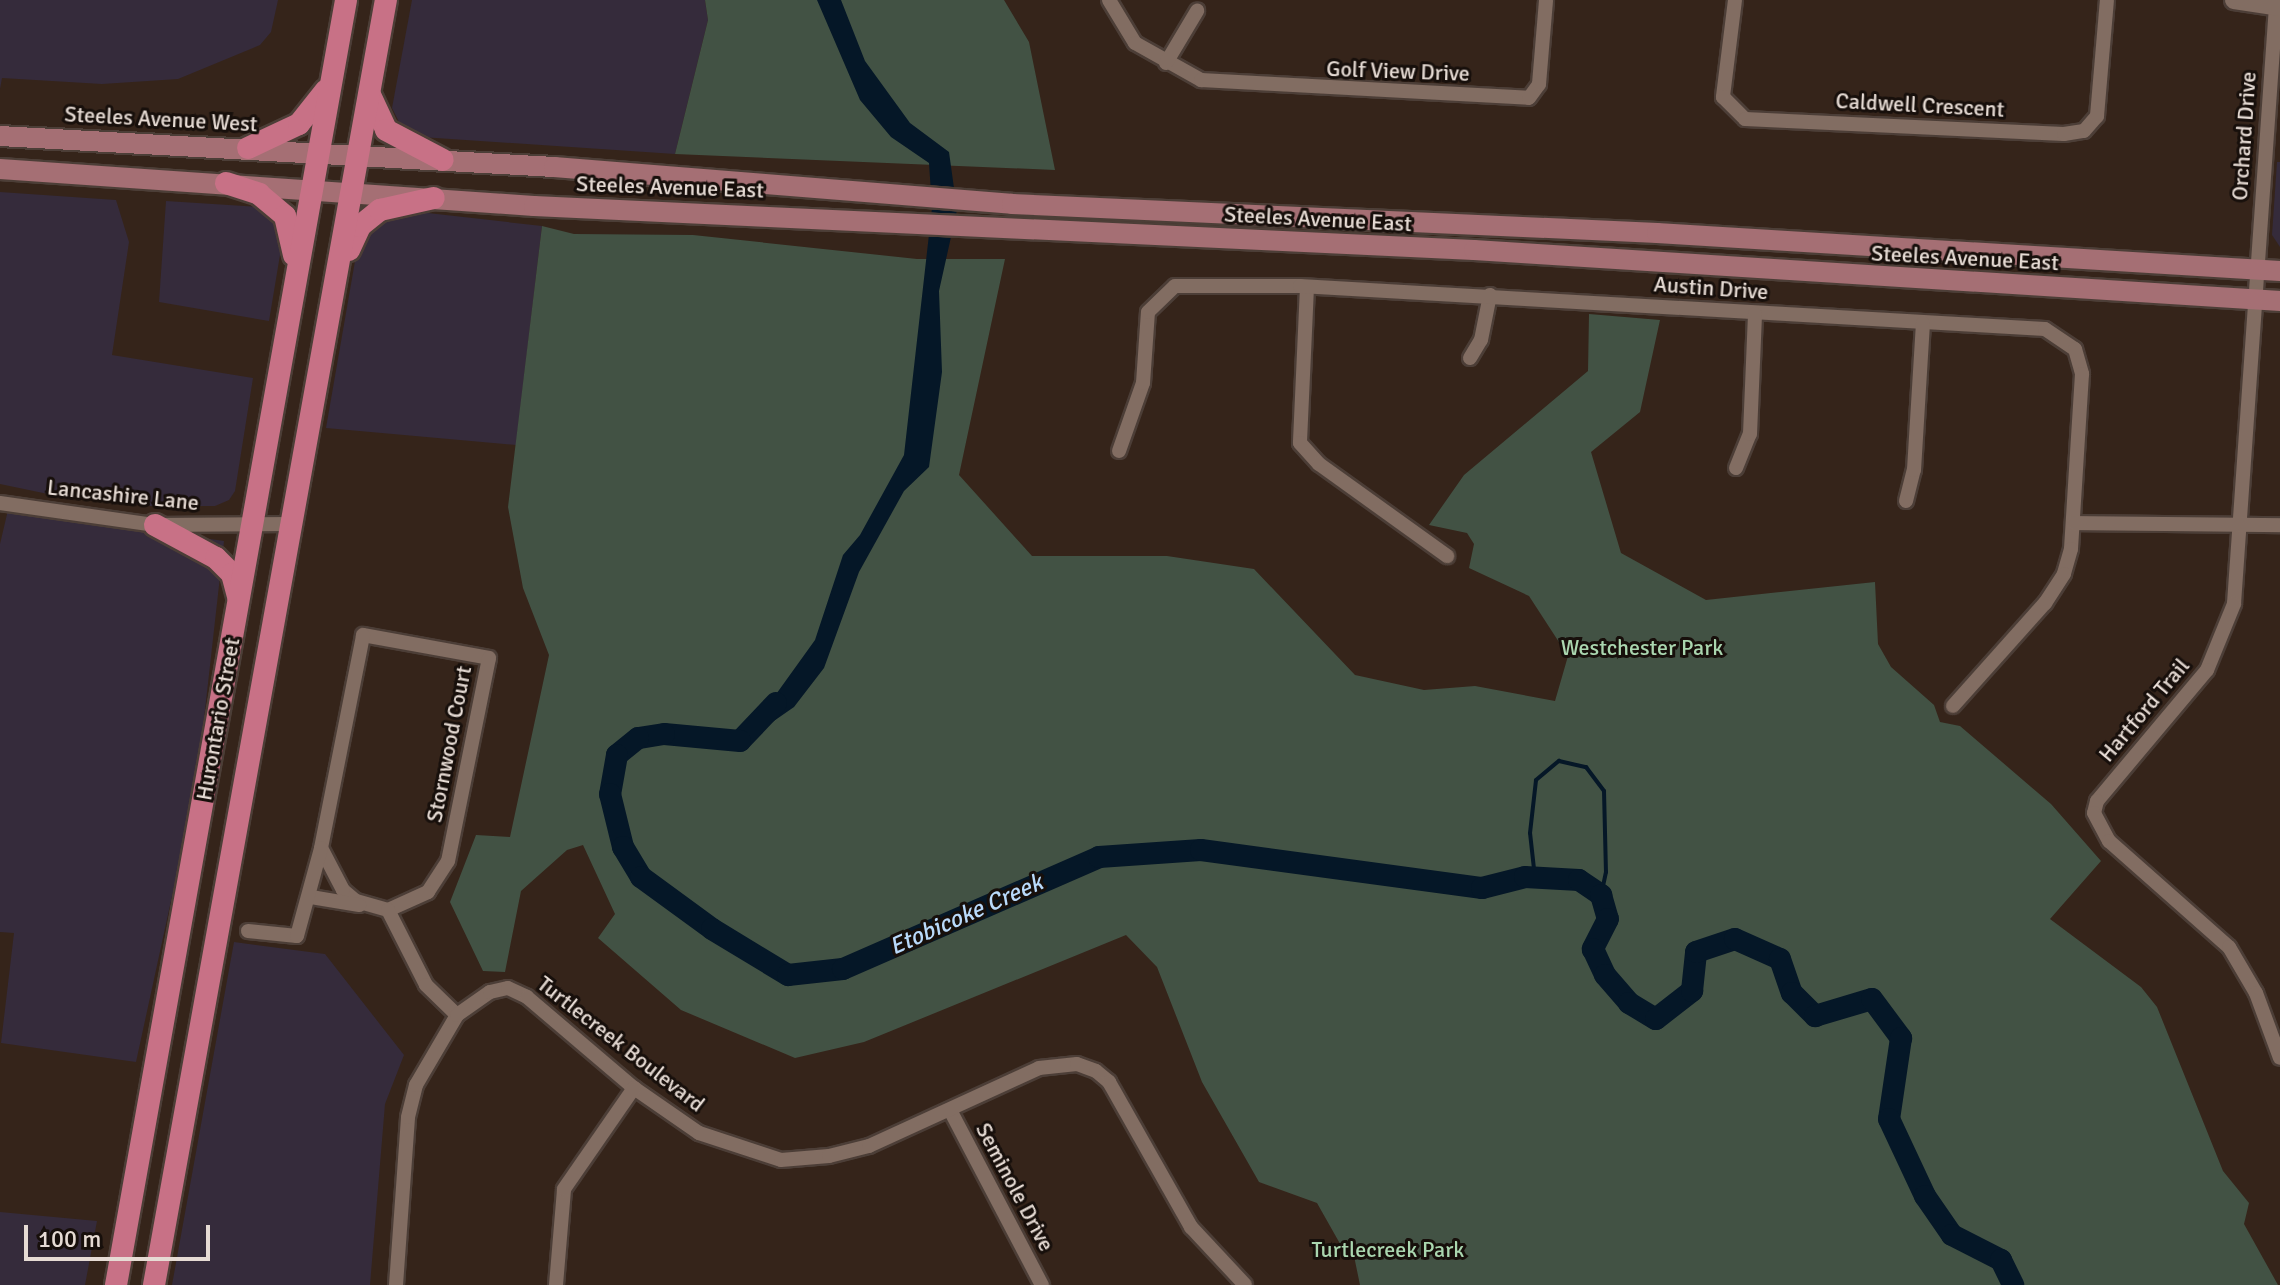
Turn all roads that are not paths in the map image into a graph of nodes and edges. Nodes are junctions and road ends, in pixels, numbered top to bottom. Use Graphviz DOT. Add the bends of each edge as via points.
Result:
graph roads {
  1 [pos="346,0"];
  2 [pos="386,0"];
  3 [pos="1109,0"];
  4 [pos="1546,0"];
  5 [pos="1735,0"];
  6 [pos="2107,0"];
  7 [pos="2234,0"];
  8 [pos="2278,6"];
  9 [pos="1197,11"];
  10 [pos="1166,63"];
  11 [pos="330,82"];
  12 [pos="370,94"];
  13 [pos="1,138"];
  14 [pos="248,148"];
  15 [pos="318,152"];
  16 [pos="2273,154"];
  17 [pos="359,155"];
  18 [pos="443,160"];
  19 [pos="0,169"];
  20 [pos="226,183"];
  21 [pos="311,189"];
  22 [pos="352,192"];
  23 [pos="434,198"];
  24 [pos="2257,270"];
  25 [pos="2280,271"];
  26 [pos="295,276"];
  27 [pos="337,276"];
  28 [pos="1307,287"];
  29 [pos="1490,295"];
  30 [pos="2255,298"];
  31 [pos="2280,301"];
  32 [pos="1755,314"];
  33 [pos="1923,323"];
  34 [pos="1470,358"];
  35 [pos="1119,451"];
  36 [pos="1736,468"];
  37 [pos="1906,501"];
  38 [pos="0,503"];
  39 [pos="2074,523"];
  40 [pos="290,524"];
  41 [pos="2243,524"];
  42 [pos="155,525"];
  43 [pos="2280,525"];
  44 [pos="251,526"];
  45 [pos="1447,556"];
  46 [pos="238,598"];
  47 [pos="1953,706"];
  48 [pos="321,848"];
  49 [pos="311,897"];
  50 [pos="371,907"];
  51 [pos="388,910"];
  52 [pos="248,931"];
  53 [pos="457,1015"];
  54 [pos="2280,1058"];
  55 [pos="634,1088"];
  56 [pos="950,1110"];
  57 [pos="116,1285"];
  58 [pos="154,1285"];
  59 [pos="396,1285"];
  60 [pos="556,1285"];
  61 [pos="1042,1285"];
  62 [pos="1245,1285"];
  1 -- 11 [label="main road, Hurontario Street"];
  2 -- 12 [label="main road, Hurontario Street"];
  3 -- 10 [label="street, Golf View Drive" via="1135,43"];
  4 -- 10 [label="street, Golf View Drive" via="1539,84 1529,98 1278,88 1201,80"];
  5 -- 6 [label="street, Caldwell Crescent" via="1723,97 1745,119 2064,134 2084,131 2097,116"];
  7 -- 8 [label="street"];
  8 -- 16 [label="street, Orchard Drive"];
  9 -- 10 [label="street"];
  11 -- 14 [label="main road" via="321,102 299,124"];
  11 -- 15 [label="main road, Hurontario Street"];
  12 -- 17 [label="main road, Hurontario Street"];
  12 -- 18 [label="main road" via="386,130"];
  13 -- 14 [label="main road, Steeles Avenue West"];
  14 -- 15 [label="main road, Steeles Avenue West"];
  15 -- 17 [label="main road, Steeles Avenue West"];
  15 -- 21 [label="main road, Hurontario Street"];
  16 -- 24 [label="street, Orchard Drive"];
  17 -- 18 [label="main road, Steeles Avenue East"];
  17 -- 22 [label="main road, Hurontario Street"];
  18 -- 24 [label="main road, Steeles Avenue East" via="1012,204 1657,233"];
  19 -- 20 [label="main road"];
  20 -- 21 [label="main road"];
  20 -- 26 [label="main road" via="259,194 285,216"];
  21 -- 22 [label="main road, Steeles Avenue East"];
  21 -- 26 [label="main road, Hurontario Street"];
  22 -- 23 [label="main road, Steeles Avenue East"];
  22 -- 27 [label="main road, Hurontario Street"];
  23 -- 27 [label="main road" via="380,210 369,218"];
  23 -- 30 [label="main road, Steeles Avenue East"];
  24 -- 25 [label="main road, Steeles Avenue East"];
  24 -- 30 [label="street, Hartford Trail"];
  26 -- 44 [label="main road, Hurontario Street"];
  27 -- 40 [label="main road, Hurontario Street"];
  28 -- 29 [label="street, Austin Drive"];
  28 -- 35 [label="street, Austin Drive" via="1191,284 1163,293 1148,312 1143,383"];
  28 -- 45 [label="street" via="1300,443 1319,464"];
  29 -- 32 [label="street, Austin Drive"];
  29 -- 34 [label="street" via="1481,340"];
  30 -- 31 [label="main road, Steeles Avenue East"];
  30 -- 41 [label="street, Hartford Trail"];
  32 -- 33 [label="street, Austin Drive"];
  32 -- 36 [label="street" via="1750,434"];
  33 -- 37 [label="street" via="1914,470"];
  33 -- 39 [label="street, Austin Drive" via="2045,329 2075,349 2082,374"];
  38 -- 42 [label="street, Lancashire Lane"];
  39 -- 41 [label="street"];
  39 -- 47 [label="street, Austin Drive" via="2057,585"];
  40 -- 44 [label="street, Lancashire Lane"];
  40 -- 58 [label="main road, Hurontario Street"];
  41 -- 43 [label="street"];
  41 -- 54 [label="street, Hartford Trail" via="2234,604 2207,670 2097,801 2094,813 2109,841 2229,947 2256,993"];
  42 -- 44 [label="street, Lancashire Lane"];
  42 -- 46 [label="main road" via="216,558 232,574"];
  44 -- 46 [label="main road, Hurontario Street"];
  46 -- 57 [label="main road, Hurontario Street"];
  48 -- 49 [label="street, Stornwood Court"];
  48 -- 50 [label="street" via="343,890"];
  48 -- 51 [label="street, Stornwood Court" via="363,635 489,658 448,861 428,892"];
  49 -- 50 [label="street"];
  49 -- 52 [label="street, Stornwood Court" via="297,936"];
  50 -- 51 [label="street"];
  51 -- 53 [label="street" via="426,985"];
  53 -- 55 [label="street, Turtlecreek Boulevard" via="490,992 517,990"];
  53 -- 59 [label="street, Turtlecreek Boulevard" via="412,1099"];
  55 -- 56 [label="street, Turtlecreek Boulevard" via="699,1133 781,1160 849,1153"];
  55 -- 60 [label="street" via="564,1189"];
  56 -- 61 [label="street, Seminole Drive"];
  56 -- 62 [label="street, Turtlecreek Boulevard" via="1039,1068 1077,1064 1096,1071 1109,1082 1191,1227"];
}
